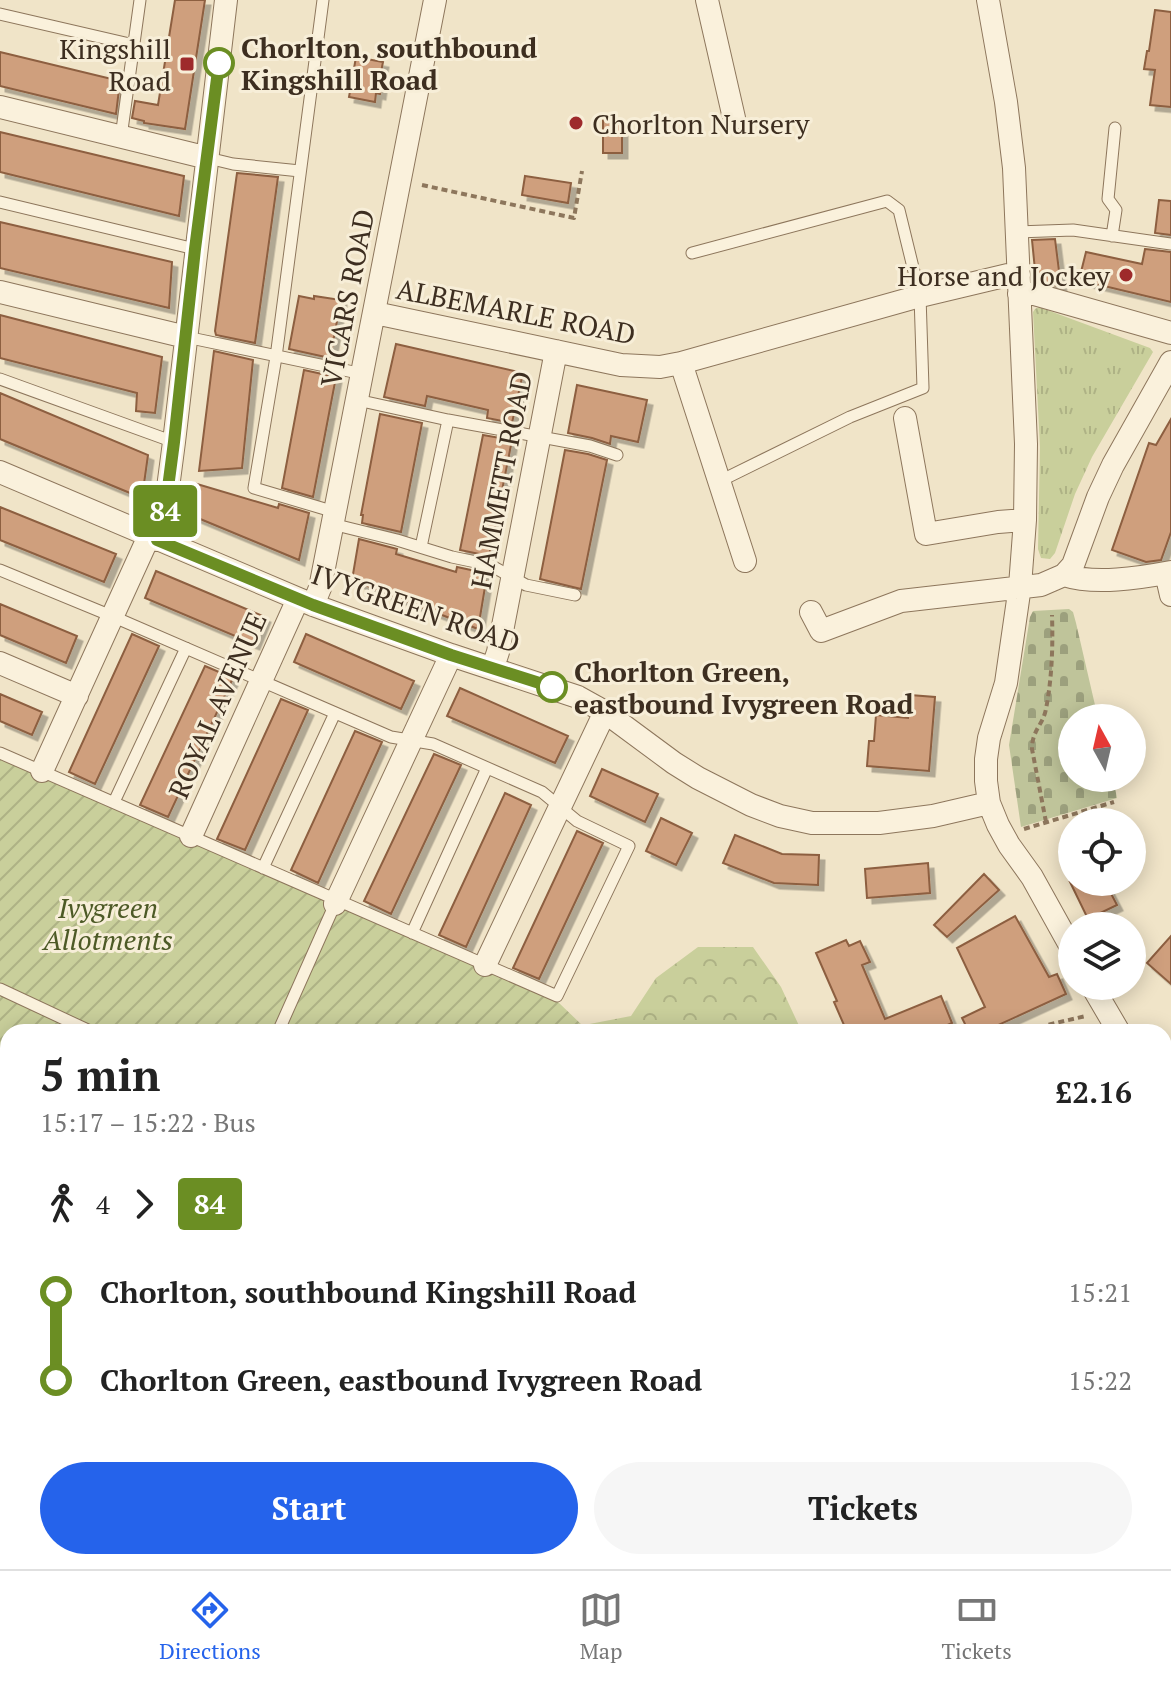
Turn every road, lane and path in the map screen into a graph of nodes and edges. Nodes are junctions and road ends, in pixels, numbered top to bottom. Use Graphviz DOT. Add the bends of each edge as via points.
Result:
graph roads {
  1 [pos="4,0"];
  2 [pos="140,0"];
  3 [pos="226,0"];
  4 [pos="323,0"];
  5 [pos="435,0"];
  6 [pos="707,0"];
  7 [pos="988,0"];
  8 [pos="0,14"];
  9 [pos="134,45"];
  10 [pos="0,107"];
  11 [pos="734,118"];
  12 [pos="1115,128"];
  13 [pos="121,137"];
  14 [pos="208,158"];
  15 [pos="300,171"];
  16 [pos="582,171"];
  17 [pos="400,183"];
  18 [pos="0,202"];
  19 [pos="1017,232"];
  20 [pos="1112,236"];
  21 [pos="1171,244"];
  22 [pos="195,249"];
  23 [pos="692,253"];
  24 [pos="1019,285"];
  25 [pos="0,292"];
  26 [pos="920,296"];
  27 [pos="375,313"];
  28 [pos="1171,333"];
  29 [pos="186,337"];
  30 [pos="556,351"];
  31 [pos="276,357"];
  32 [pos="1171,362"];
  33 [pos="681,363"];
  34 [pos="363,374"];
  35 [pos="0,379"];
  36 [pos="357,400"];
  37 [pos="905,418"];
  38 [pos="448,420"];
  39 [pos="540,437"];
  40 [pos="174,442"];
  41 [pos="617,455"];
  42 [pos="0,472"];
  43 [pos="720,481"];
  44 [pos="334,518"];
  45 [pos="1025,520"];
  46 [pos="153,538"];
  47 [pos="421,547"];
  48 [pos="745,561"];
  49 [pos="0,570"];
  50 [pos="1168,572"];
  51 [pos="1064,575"];
  52 [pos="513,577"];
  53 [pos="1020,586"];
  54 [pos="575,595"];
  55 [pos="1171,595"];
  56 [pos="305,602"];
  57 [pos="811,612"];
  58 [pos="1052,615"];
  59 [pos="114,617"];
  60 [pos="186,648"];
  61 [pos="451,655"];
  62 [pos="0,663"];
  63 [pos="493,667"];
  64 [pos="262,680"];
  65 [pos="77,696"];
  66 [pos="605,712"];
  67 [pos="335,713"];
  68 [pos="411,741"];
  69 [pos="0,753"];
  70 [pos="487,768"];
  71 [pos="42,771"];
  72 [pos="114,802"];
  73 [pos="1114,802"];
  74 [pos="989,803"];
  75 [pos="560,807"];
  76 [pos="1046,822"];
  77 [pos="191,836"];
  78 [pos="1009,845"];
  79 [pos="263,868"];
  80 [pos="336,902"];
  81 [pos="1058,924"];
  82 [pos="412,933"];
  83 [pos="485,965"];
  84 [pos="0,989"];
  85 [pos="1100,1000"];
  86 [pos="1106,1011"];
  87 [pos="75,1024"];
  88 [pos="282,1024"];
  89 [pos="1051,1024"];
  90 [pos="1114,1024"];
  1 -- 8 [label="lane"];
  2 -- 9 [label="lane"];
  3 -- 14 [label="street"];
  4 -- 15 [label="lane"];
  5 -- 17 [label="street, VICARS ROAD"];
  6 -- 11 [label="street"];
  7 -- 19 [label="street" via="1006,102"];
  8 -- 9 [label="lane"];
  9 -- 13 [label="lane"];
  10 -- 13 [label="street"];
  12 -- 20 [label="lane" via="1108,199 1116,210"];
  13 -- 14 [label="street"];
  14 -- 15 [label="lane"];
  14 -- 22 [label="street"];
  15 -- 31 [label="lane"];
  16 -- 17 [label="path" via="574,218"];
  17 -- 27 [label="street, VICARS ROAD"];
  18 -- 22 [label="lane"];
  19 -- 20 [label="lane" via="1073,230"];
  19 -- 24 [label="street"];
  20 -- 21 [label="lane"];
  22 -- 29 [label="street"];
  23 -- 26 [label="lane" via="887,201 899,210"];
  24 -- 26 [label="street, ALBEMARLE ROAD" via="1008,275"];
  24 -- 28 [label="street, ALBEMARLE ROAD" via="1034,294"];
  24 -- 45 [label="street"];
  25 -- 29 [label="street"];
  26 -- 33 [label="street, ALBEMARLE ROAD"];
  26 -- 43 [label="lane" via="923,388 850,417"];
  27 -- 30 [label="street, ALBEMARLE ROAD"];
  27 -- 34 [label="street, VICARS ROAD"];
  29 -- 31 [label="lane"];
  29 -- 40 [label="street"];
  30 -- 33 [label="street, ALBEMARLE ROAD" via="640,367"];
  30 -- 39 [label="street, HAMMETT ROAD"];
  31 -- 34 [label="lane"];
  31 -- 44 [label="lane" via="254,488"];
  32 -- 51 [label="street" via="1113,465 1073,565"];
  33 -- 43 [label="street"];
  34 -- 36 [label="street, VICARS ROAD"];
  35 -- 40 [label="lane"];
  36 -- 38 [label="lane"];
  36 -- 44 [label="street, VICARS ROAD"];
  37 -- 45 [label="street" via="926,534"];
  38 -- 39 [label="lane"];
  38 -- 47 [label="lane"];
  39 -- 41 [label="lane"];
  39 -- 52 [label="street, HAMMETT ROAD"];
  40 -- 46 [label="street" via="163,526"];
  42 -- 46 [label="street, IVYGREEN ROAD"];
  43 -- 48 [label="street"];
  44 -- 47 [label="lane"];
  44 -- 56 [label="street, VICARS ROAD" via="320,588"];
  45 -- 53 [label="street"];
  46 -- 56 [label="street, IVYGREEN ROAD"];
  46 -- 59 [label="street"];
  47 -- 52 [label="lane" via="490,565"];
  49 -- 59 [label="lane"];
  50 -- 51 [label="street" via="1098,580"];
  50 -- 55 [label="street"];
  51 -- 53 [label="street" via="1041,585"];
  52 -- 54 [label="lane" via="526,585"];
  52 -- 63 [label="street, HAMMETT ROAD"];
  53 -- 57 [label="street" via="901,601 821,631"];
  53 -- 74 [label="street" via="1006,683 986,759"];
  56 -- 61 [label="street, IVYGREEN ROAD"];
  56 -- 64 [label="street, ROYAL AVENUE"];
  58 -- 76 [label="path" via="1046,711 1032,737"];
  59 -- 60 [label="lane"];
  59 -- 65 [label="street"];
  60 -- 64 [label="lane"];
  60 -- 72 [label="lane"];
  61 -- 63 [label="street, IVYGREEN ROAD"];
  61 -- 68 [label="street"];
  62 -- 65 [label="street"];
  63 -- 66 [label="street, IVYGREEN ROAD"];
  64 -- 67 [label="lane"];
  64 -- 77 [label="street, ROYAL AVENUE"];
  65 -- 71 [label="street"];
  66 -- 74 [label="street, IVYGREEN ROAD" via="698,778 780,816 812,823 879,823"];
  66 -- 75 [label="street"];
  67 -- 68 [label="lane"];
  67 -- 79 [label="lane"];
  68 -- 70 [label="lane" via="433,744"];
  68 -- 80 [label="street"];
  69 -- 71 [label="lane"];
  70 -- 75 [label="lane" via="542,792"];
  70 -- 82 [label="lane"];
  71 -- 72 [label="lane"];
  72 -- 77 [label="lane"];
  73 -- 76 [label="path"];
  74 -- 78 [label="street"];
  75 -- 83 [label="street"];
  75 -- 83 [label="lane" via="629,846 557,996"];
  76 -- 78 [label="path" via="1021,830"];
  77 -- 79 [label="lane"];
  78 -- 81 [label="street"];
  79 -- 80 [label="lane"];
  80 -- 82 [label="lane"];
  80 -- 88 [label="lane"];
  82 -- 83 [label="lane"];
  84 -- 87 [label="lane"];
  85 -- 86 [label="street"];
  86 -- 89 [label="path"];
  86 -- 90 [label="street"];
}
